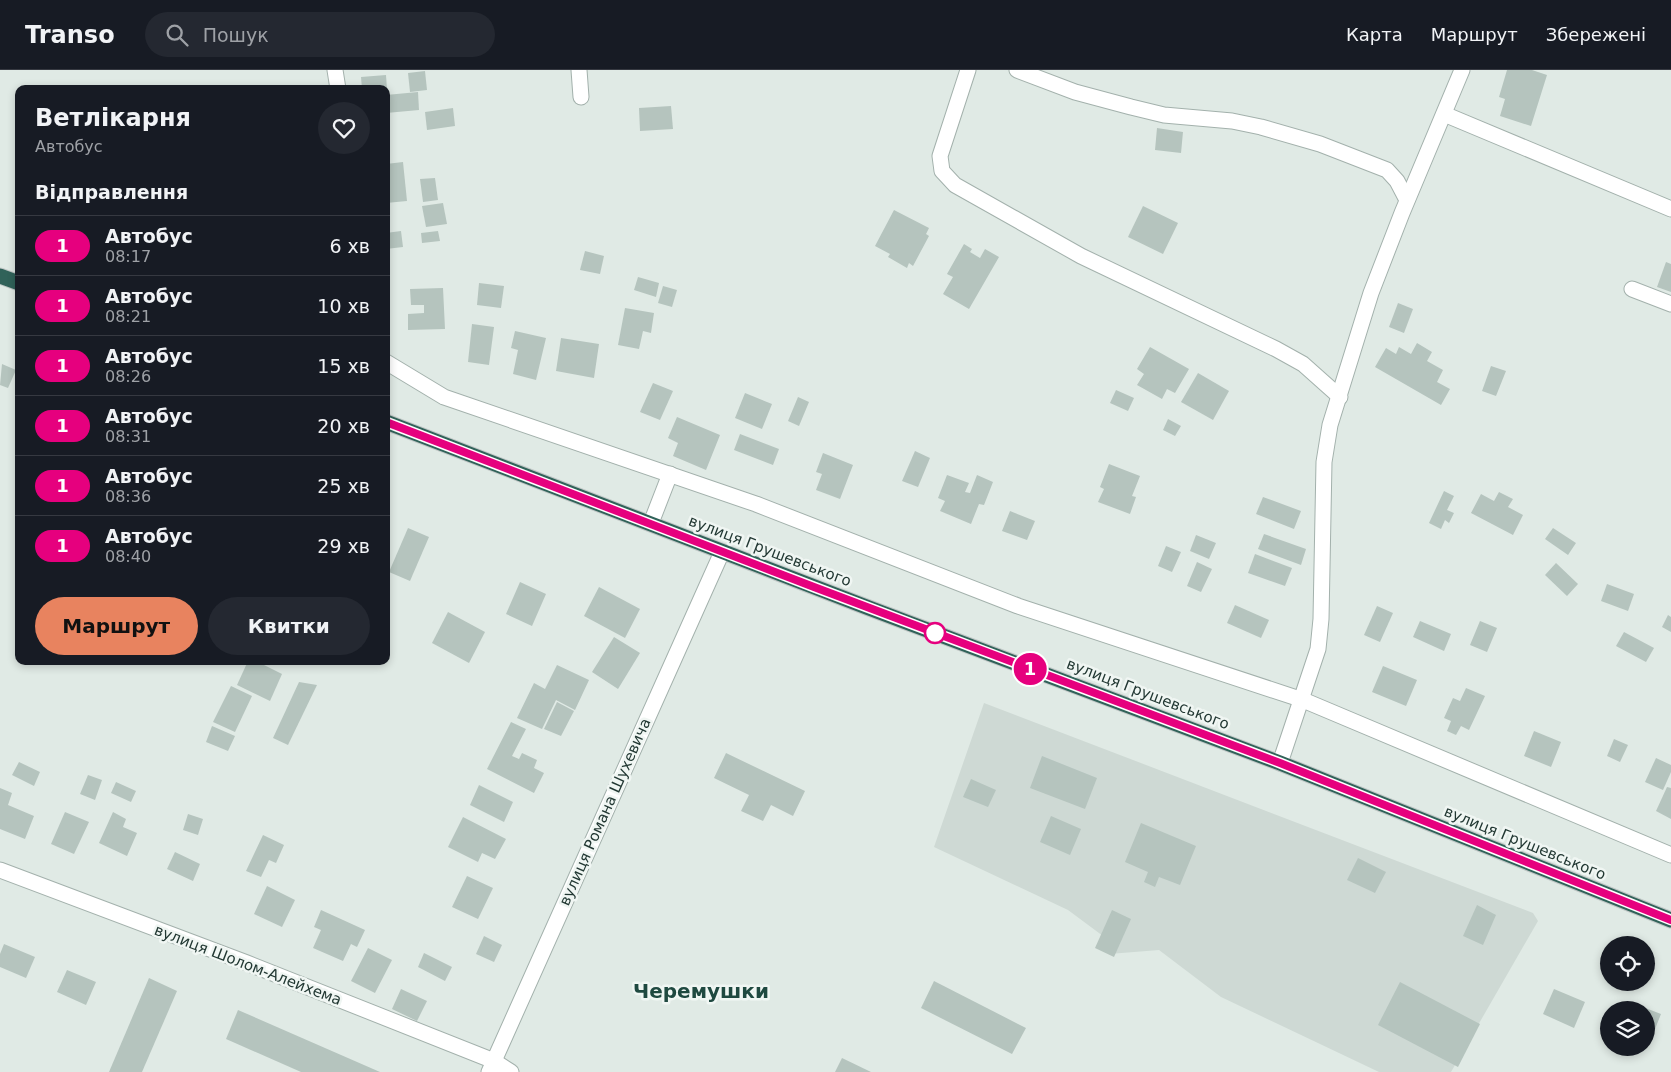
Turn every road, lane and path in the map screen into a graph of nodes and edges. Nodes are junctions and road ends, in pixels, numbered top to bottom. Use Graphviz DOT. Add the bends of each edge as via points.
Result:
graph roads {
  1 [pos="335,70"];
  2 [pos="579,70"];
  3 [pos="968,70"];
  4 [pos="1017,70"];
  5 [pos="1462,70"];
  6 [pos="337,85"];
  7 [pos="581,97"];
  8 [pos="1444,114"];
  9 [pos="1407,200"];
  10 [pos="1671,209"];
  11 [pos="0,276"];
  12 [pos="15,282"];
  13 [pos="1632,289"];
  14 [pos="1671,304"];
  15 [pos="390,364"];
  16 [pos="1340,396"];
  17 [pos="390,424"];
  18 [pos="670,474"];
  19 [pos="651,523"];
  20 [pos="722,552"];
  21 [pos="1303,700"];
  22 [pos="1280,763"];
  23 [pos="1671,856"];
  24 [pos="0,870"];
  25 [pos="1671,920"];
  26 [pos="492,1067"];
  27 [pos="511,1072"];
  1 -- 6 [label="street"];
  2 -- 7 [label="street"];
  3 -- 16 [label="street" via="940,156 942,171 955,186 1081,256 1276,349 1303,364"];
  4 -- 9 [label="street" via="1076,92 1130,107 1164,115 1254,125 1320,144 1387,170"];
  5 -- 8 [label="street"];
  8 -- 9 [label="street"];
  8 -- 10 [label="street"];
  9 -- 16 [label="street" via="1371,293"];
  11 -- 12 [label="highway"];
  13 -- 14 [label="street"];
  15 -- 18 [label="street" via="444,397"];
  16 -- 21 [label="street" via="1330,425 1324,462 1318,649 1306,680"];
  17 -- 19 [label="highway, вулиця Грушевського"];
  18 -- 19 [label="street"];
  18 -- 21 [label="street" via="1018,606"];
  19 -- 20 [label="highway, вулиця Грушевського"];
  20 -- 22 [label="highway, вулиця Грушевського"];
  20 -- 26 [label="street, вулиця Романа Шухевича"];
  21 -- 22 [label="street"];
  21 -- 23 [label="street"];
  22 -- 25 [label="highway, вулиця Грушевського"];
  24 -- 26 [label="street, вулиця Шолом-Алейхема" via="247,963"];
  26 -- 27 [label="street, вулиця Шолом-Алейхема"];
}
